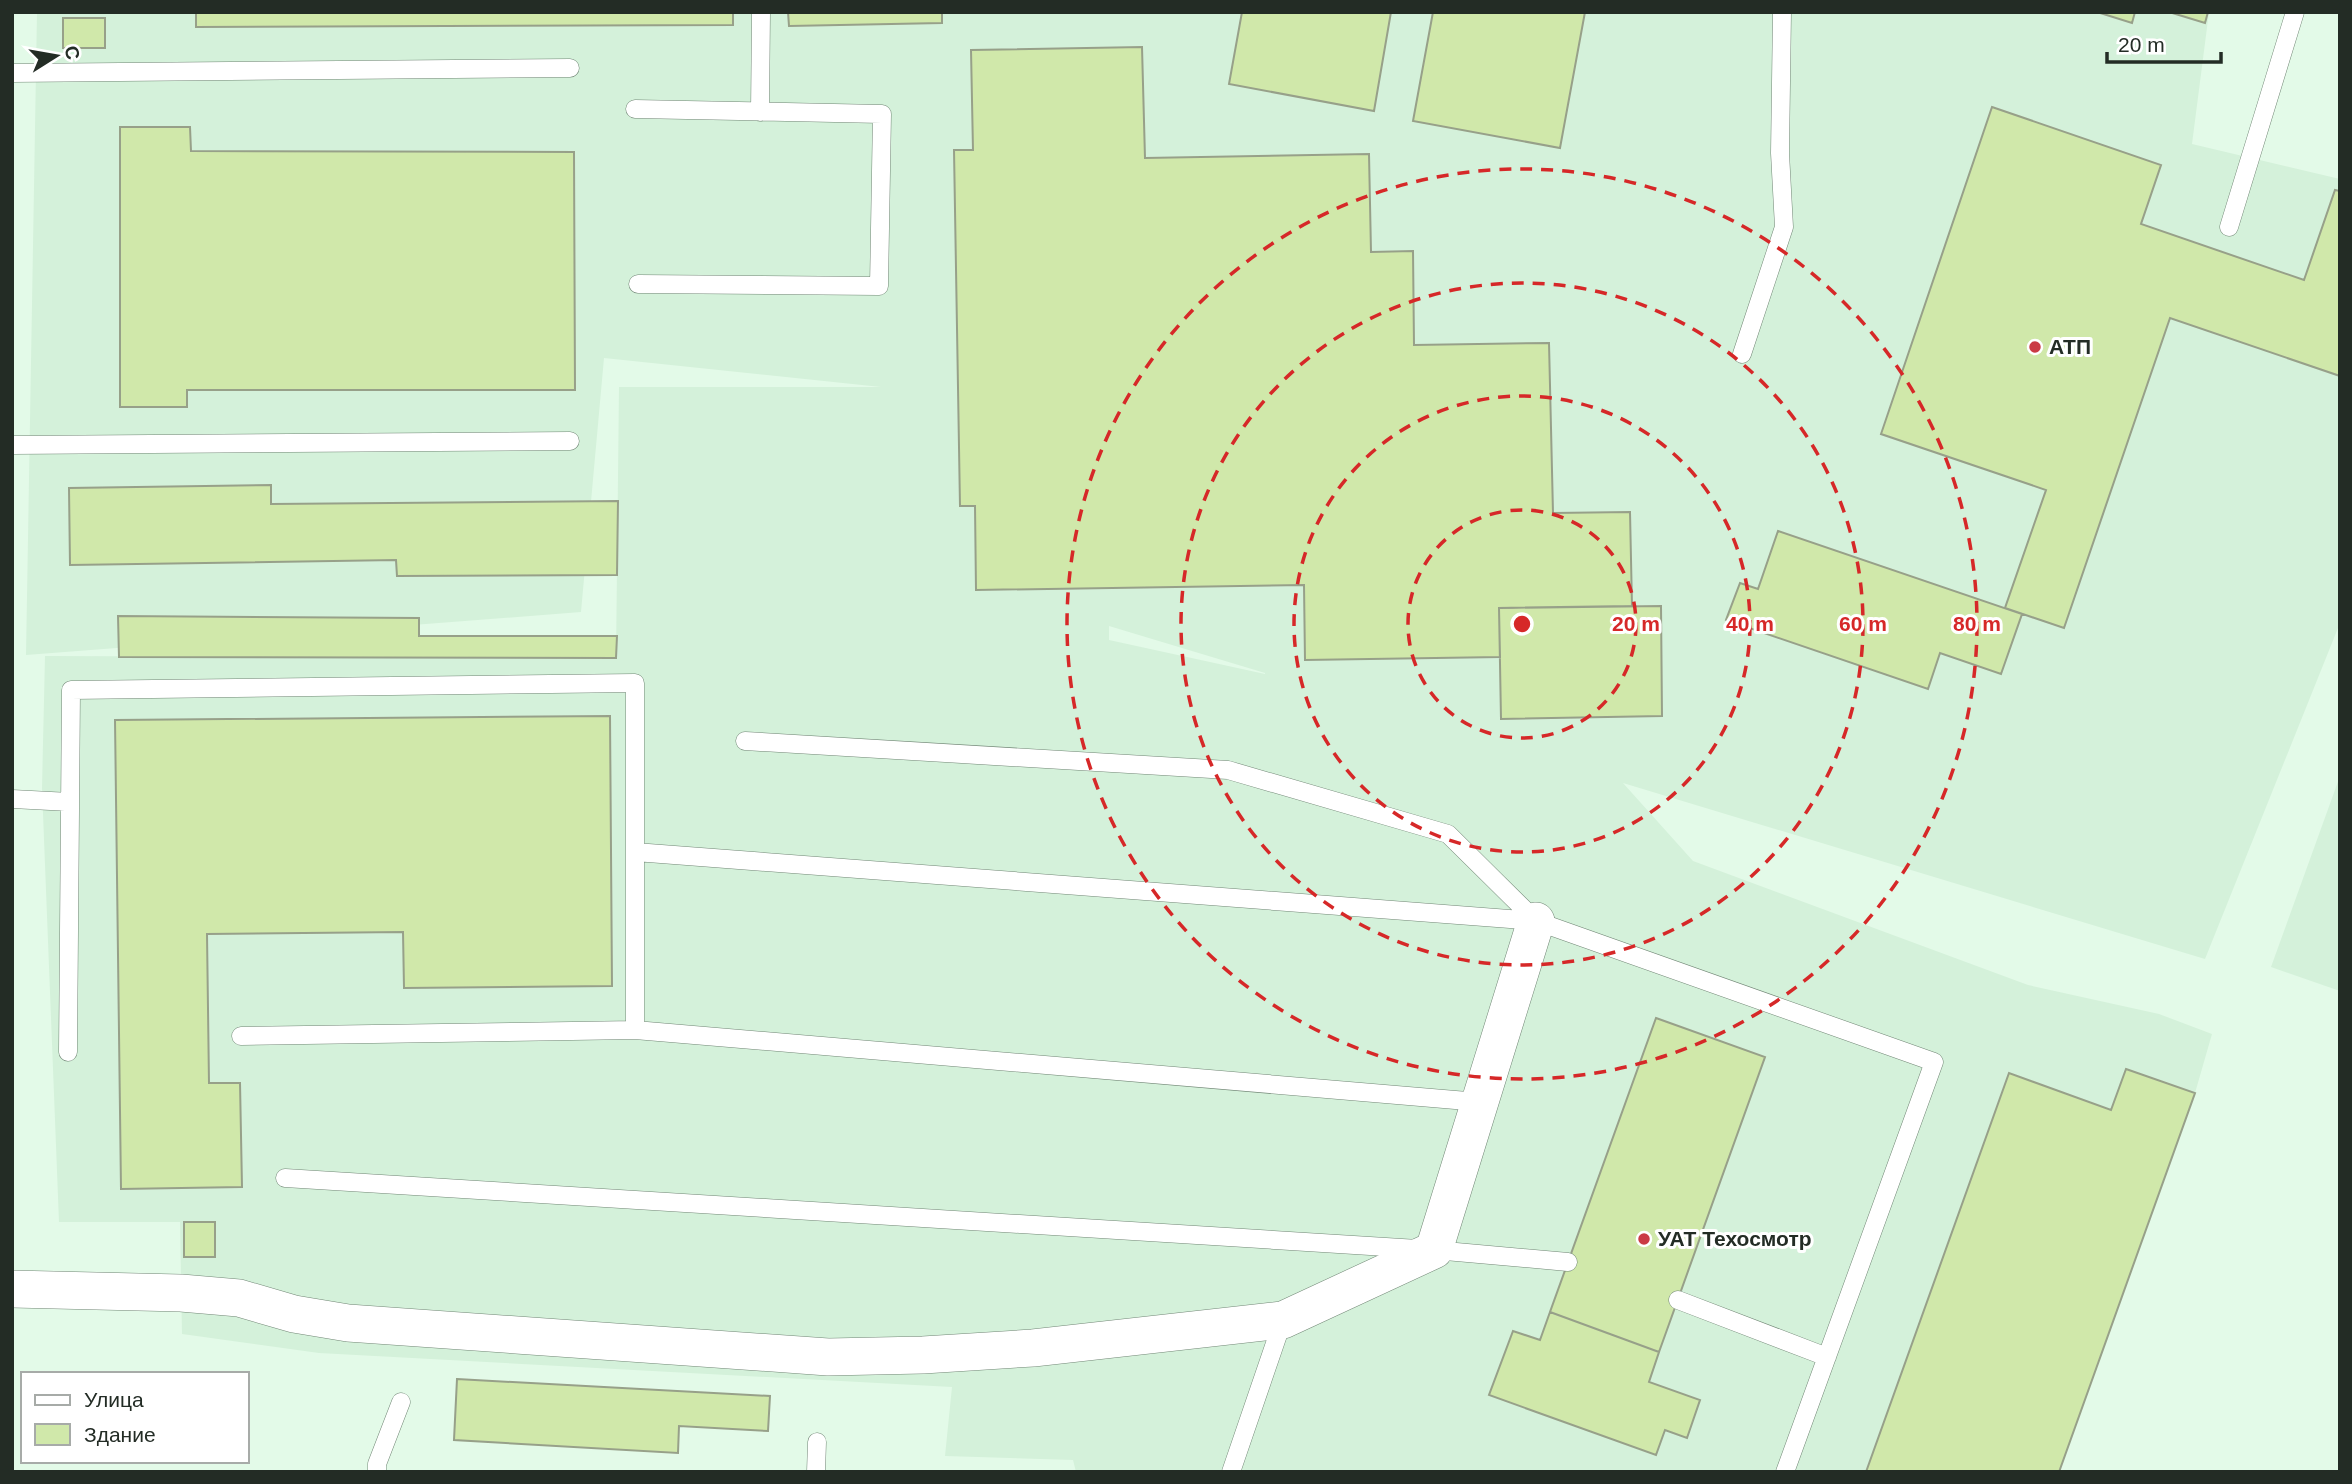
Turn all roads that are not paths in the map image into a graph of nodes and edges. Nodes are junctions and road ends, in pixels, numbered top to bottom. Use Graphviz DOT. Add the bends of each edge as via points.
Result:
graph roads {
  1 [pos="761,12"];
  2 [pos="1782,12"];
  3 [pos="2295,12"];
  4 [pos="570,68"];
  5 [pos="12,73"];
  6 [pos="635,110"];
  7 [pos="760,112"];
  8 [pos="2230,227"];
  9 [pos="638,284"];
  10 [pos="1742,354"];
  11 [pos="570,442"];
  12 [pos="12,445"];
  13 [pos="745,741"];
  14 [pos="12,799"];
  15 [pos="70,802"];
  16 [pos="635,852"];
  17 [pos="1536,920"];
  18 [pos="635,1030"];
  19 [pos="241,1036"];
  20 [pos="68,1052"];
  21 [pos="1479,1102"];
  22 [pos="285,1178"];
  23 [pos="1434,1250"];
  24 [pos="1568,1262"];
  25 [pos="12,1289"];
  26 [pos="1678,1300"];
  27 [pos="1283,1320"];
  28 [pos="1827,1357"];
  29 [pos="401,1402"];
  30 [pos="817,1442"];
  31 [pos="377,1472"];
  32 [pos="816,1472"];
  33 [pos="1231,1472"];
  34 [pos="1785,1472"];
  1 -- 7 [label="lane"];
  2 -- 10 [label="lane" via="1784,227"];
  3 -- 8 [label="lane"];
  4 -- 5 [label="lane"];
  6 -- 7 [label="lane"];
  7 -- 9 [label="lane" via="882,114 879,286"];
  11 -- 12 [label="lane"];
  13 -- 17 [label="lane" via="1228,770 1448,834"];
  14 -- 15 [label="lane"];
  15 -- 16 [label="lane" via="71,690 635,683"];
  15 -- 20 [label="lane"];
  16 -- 17 [label="lane"];
  16 -- 18 [label="lane"];
  17 -- 21 [label="street"];
  17 -- 28 [label="lane" via="1934,1062"];
  18 -- 19 [label="lane"];
  18 -- 21 [label="lane"];
  21 -- 23 [label="street"];
  22 -- 23 [label="lane"];
  23 -- 24 [label="lane"];
  23 -- 27 [label="street"];
  25 -- 27 [label="street" via="181,1293 239,1298 348,1323 828,1357 1032,1348"];
  26 -- 28 [label="lane"];
  27 -- 33 [label="lane"];
  28 -- 34 [label="lane"];
  29 -- 31 [label="lane"];
  30 -- 32 [label="lane"];
}
